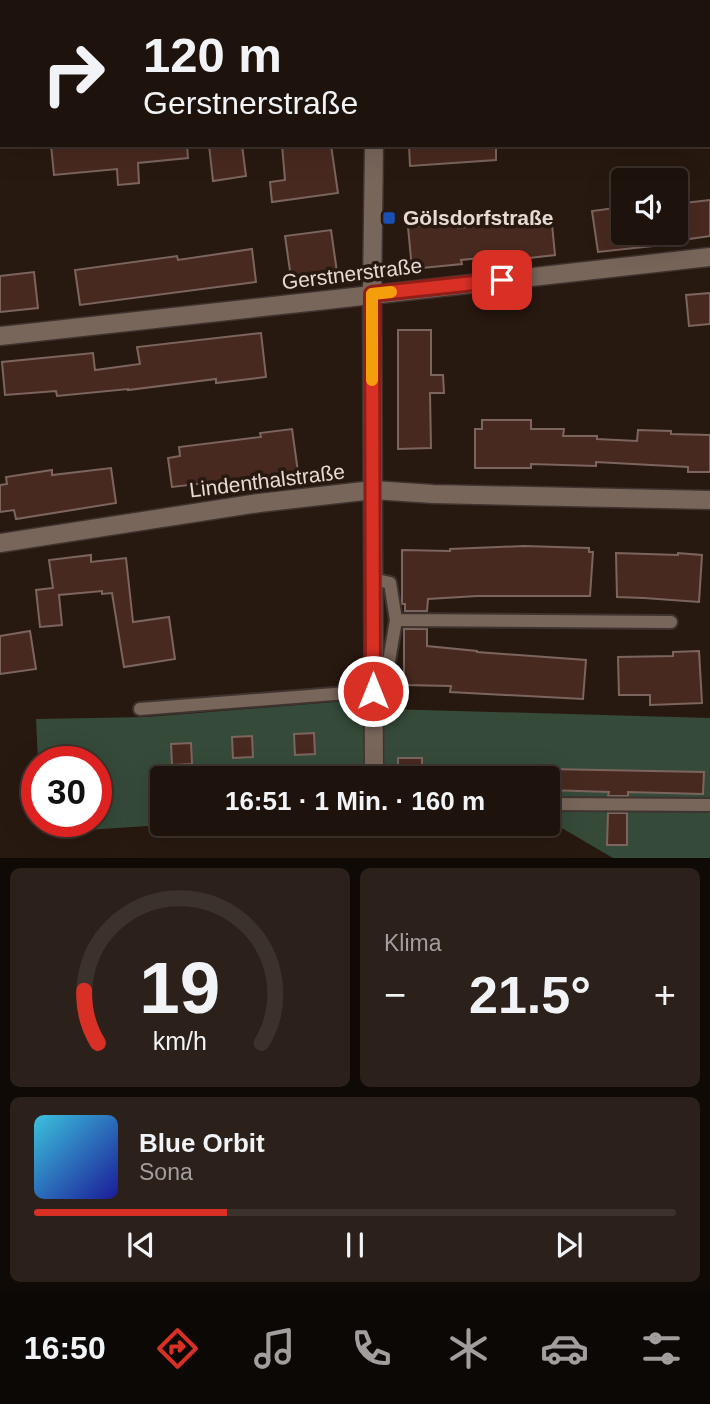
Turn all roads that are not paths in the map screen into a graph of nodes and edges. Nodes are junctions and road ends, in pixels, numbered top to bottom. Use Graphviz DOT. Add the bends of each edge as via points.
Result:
graph roads {
  1 [pos="374,147"];
  2 [pos="710,257"];
  3 [pos="372,294"];
  4 [pos="0,336"];
  5 [pos="373,490"];
  6 [pos="710,500"];
  7 [pos="0,543"];
  8 [pos="373,579"];
  9 [pos="396,620"];
  10 [pos="671,622"];
  11 [pos="373,667"];
  12 [pos="373,691"];
  13 [pos="140,709"];
  14 [pos="374,766"];
  15 [pos="560,804"];
  16 [pos="710,804"];
  1 -- 3 [label="street"];
  2 -- 3 [label="street, Gerstnerstraße"];
  3 -- 4 [label="street, Gerstnerstraße"];
  3 -- 5 [label="street"];
  5 -- 6 [label="street, Lindenthalstraße"];
  5 -- 7 [label="street, Lindenthalstraße"];
  5 -- 8 [label="street"];
  8 -- 9 [label="lane" via="390,583"];
  8 -- 11 [label="street"];
  9 -- 10 [label="lane"];
  9 -- 11 [label="lane" via="389,661"];
  11 -- 12 [label="street"];
  12 -- 13 [label="lane"];
  12 -- 14 [label="street"];
  15 -- 16 [label="lane"];
}
